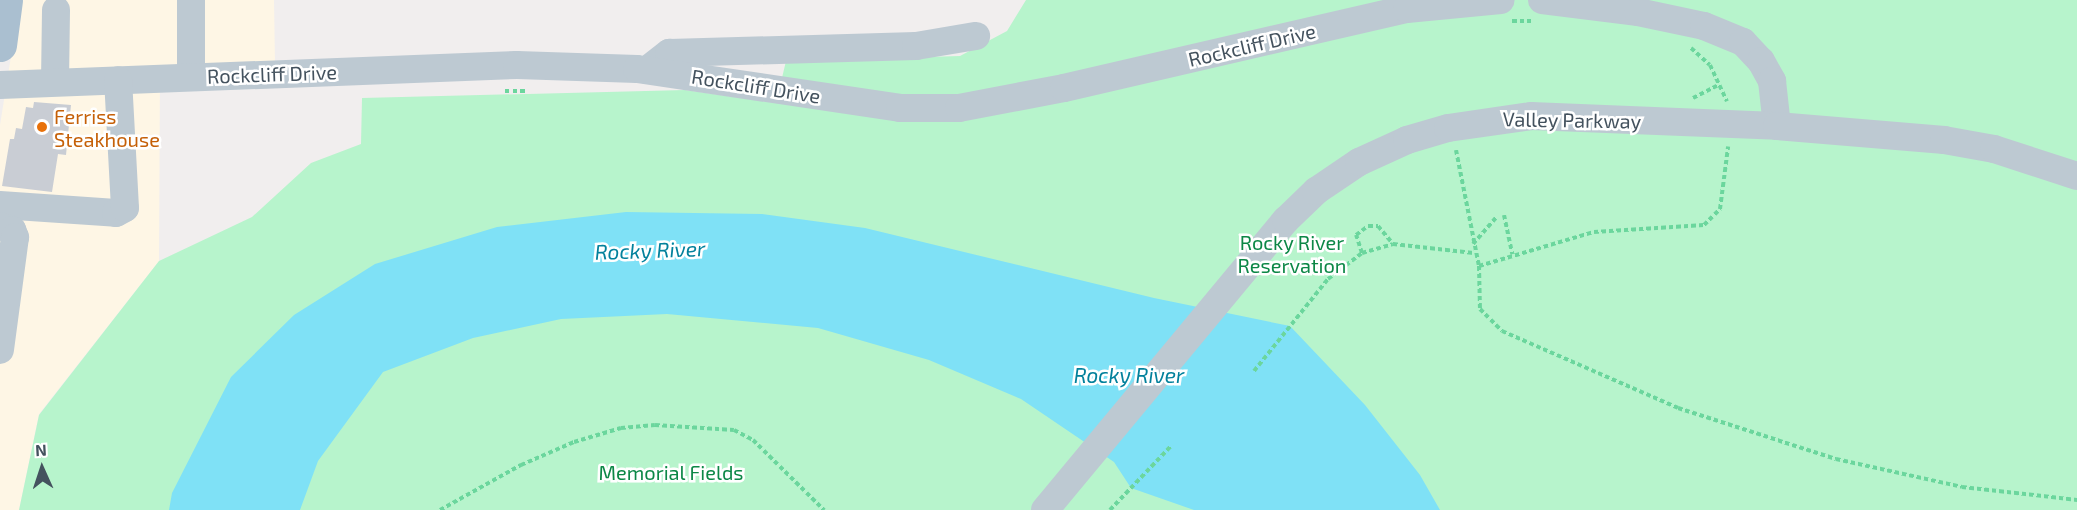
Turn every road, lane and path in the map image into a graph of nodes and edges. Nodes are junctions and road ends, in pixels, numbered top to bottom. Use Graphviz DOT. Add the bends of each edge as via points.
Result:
graph roads {
  1 [pos="6,0"];
  2 [pos="190,0"];
  3 [pos="1501,0"];
  4 [pos="1542,0"];
  5 [pos="56,10"];
  6 [pos="976,36"];
  7 [pos="0,45"];
  8 [pos="646,70"];
  9 [pos="191,76"];
  10 [pos="118,80"];
  11 [pos="55,82"];
  12 [pos="0,85"];
  13 [pos="1777,126"];
  14 [pos="1452,139"];
  15 [pos="1729,142"];
  16 [pos="2077,176"];
  17 [pos="0,205"];
  18 [pos="1504,215"];
  19 [pos="1496,218"];
  20 [pos="0,226"];
  21 [pos="1393,244"];
  22 [pos="1472,244"];
  23 [pos="1474,253"];
  24 [pos="1362,254"];
  25 [pos="1512,254"];
  26 [pos="1479,266"];
  27 [pos="0,350"];
  28 [pos="1254,371"];
  29 [pos="1172,445"];
  30 [pos="2077,500"];
  31 [pos="440,510"];
  32 [pos="824,510"];
  33 [pos="1046,510"];
  34 [pos="1110,510"];
  1 -- 7 [label="main road"];
  2 -- 9 [label="street"];
  3 -- 8 [label="street, Rockcliff Drive" via="1407,9 1064,88 959,108 900,108"];
  4 -- 13 [label="street" via="1638,12 1704,26 1743,42 1761,61 1772,81"];
  5 -- 11 [label="street"];
  6 -- 8 [label="street" via="916,46 669,53"];
  8 -- 9 [label="street, Rockcliff Drive" via="517,65"];
  9 -- 10 [label="street, Rockcliff Drive"];
  10 -- 11 [label="street, Rockcliff Drive"];
  10 -- 17 [label="street" via="125,208 116,213"];
  11 -- 12 [label="street, Rockcliff Drive"];
  13 -- 16 [label="street, Valley Parkway" via="1944,140 1994,149"];
  13 -- 33 [label="street, Valley Parkway" via="1531,116 1448,128 1407,140 1359,162 1316,191 1242,273"];
  14 -- 22 [label="path" via="1462,165"];
  15 -- 25 [label="path" via="1720,210 1704,225 1677,229 1618,228"];
  18 -- 25 [label="path"];
  19 -- 22 [label="path"];
  20 -- 27 [label="street" via="12,230 15,237"];
  21 -- 23 [label="path"];
  21 -- 24 [label="path"];
  21 -- 24 [label="path" via="1385,231 1368,226 1356,236"];
  22 -- 23 [label="path"];
  23 -- 26 [label="path"];
  24 -- 28 [label="path" via="1328,279"];
  25 -- 26 [label="path"];
  26 -- 30 [label="path" via="1480,309 1502,331 1678,408 1904,477 2016,495"];
  29 -- 34 [label="path"];
  31 -- 32 [label="path" via="520,465 574,442 621,428 655,425 734,430 753,440"];
}
